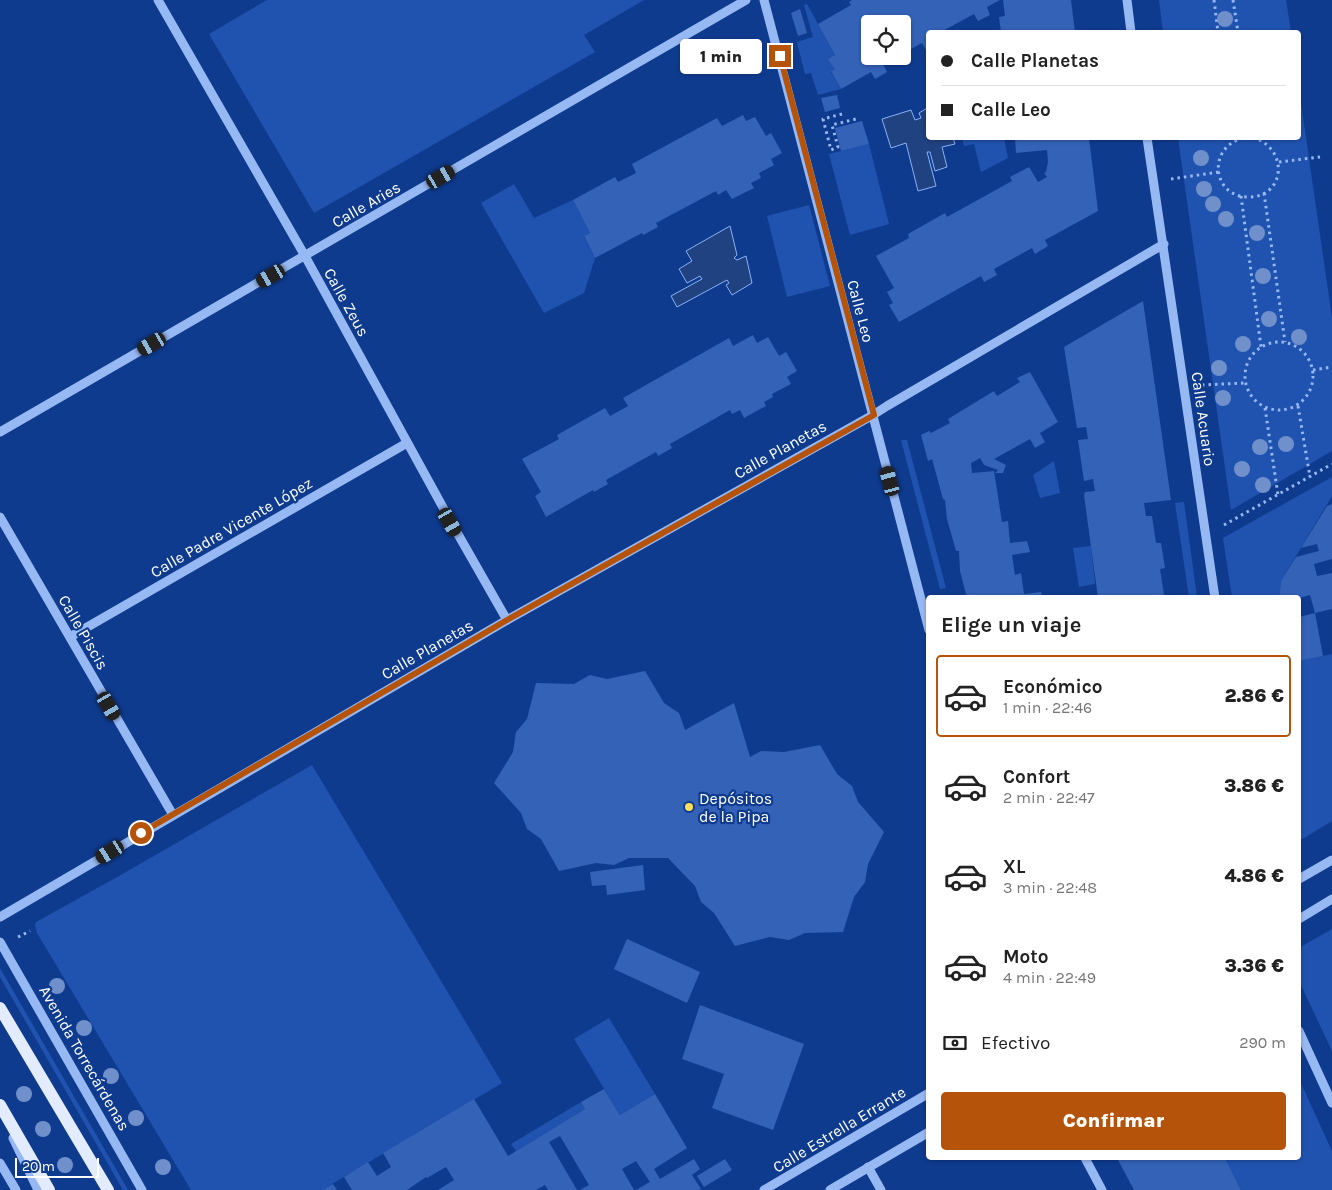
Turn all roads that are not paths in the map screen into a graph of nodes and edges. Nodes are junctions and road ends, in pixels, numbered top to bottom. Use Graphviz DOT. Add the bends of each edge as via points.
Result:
graph roads {
  1 [pos="158,0"];
  2 [pos="746,0"];
  3 [pos="764,0"];
  4 [pos="1127,0"];
  5 [pos="1131,30"];
  6 [pos="1147,140"];
  7 [pos="1164,244"];
  8 [pos="305,256"];
  9 [pos="874,415"];
  10 [pos="0,432"];
  11 [pos="407,443"];
  12 [pos="0,517"];
  13 [pos="1215,595"];
  14 [pos="926,618"];
  15 [pos="507,620"];
  16 [pos="70,637"];
  17 [pos="173,815"];
  18 [pos="1332,860"];
  19 [pos="1301,878"];
  20 [pos="1332,899"];
  21 [pos="0,917"];
  22 [pos="1301,918"];
  23 [pos="0,942"];
  24 [pos="0,1008"];
  25 [pos="1301,1035"];
  26 [pos="926,1095"];
  27 [pos="1332,1103"];
  28 [pos="0,1105"];
  29 [pos="0,1111"];
  30 [pos="926,1134"];
  31 [pos="1086,1160"];
  32 [pos="0,1163"];
  33 [pos="868,1166"];
  34 [pos="16,1190"];
  35 [pos="38,1190"];
  36 [pos="49,1190"];
  37 [pos="108,1190"];
  38 [pos="142,1190"];
  39 [pos="764,1190"];
  40 [pos="830,1190"];
  41 [pos="881,1190"];
  42 [pos="1102,1190"];
  1 -- 8 [label="street, Calle Zeus"];
  2 -- 8 [label="street, Calle Aries"];
  3 -- 9 [label="street, Calle Leo"];
  4 -- 5 [label="street"];
  6 -- 7 [label="street, Calle Acuario"];
  7 -- 9 [label="street"];
  7 -- 13 [label="street, Calle Acuario"];
  8 -- 10 [label="street, Calle Aries"];
  8 -- 11 [label="street, Calle Zeus"];
  9 -- 14 [label="street, Calle Leo"];
  9 -- 15 [label="street, Calle Planetas"];
  11 -- 15 [label="street, Calle Zeus"];
  11 -- 16 [label="street, Calle Padre Vicente López"];
  12 -- 16 [label="street, Calle Piscis"];
  15 -- 17 [label="street, Calle Planetas"];
  16 -- 17 [label="street, Calle Piscis"];
  17 -- 21 [label="street, Calle Planetas"];
  18 -- 19 [label="street"];
  20 -- 22 [label="street"];
  23 -- 38 [label="street, Avenida Torrecárdenas"];
  24 -- 37 [label="main road"];
  25 -- 27 [label="street"];
  26 -- 39 [label="street, Calle Estrella Errante"];
  28 -- 36 [label="main road"];
  29 -- 35 [label="street"];
  30 -- 33 [label="street"];
  31 -- 42 [label="street"];
  32 -- 34 [label="street"];
  33 -- 40 [label="street"];
  33 -- 41 [label="street"];
}
